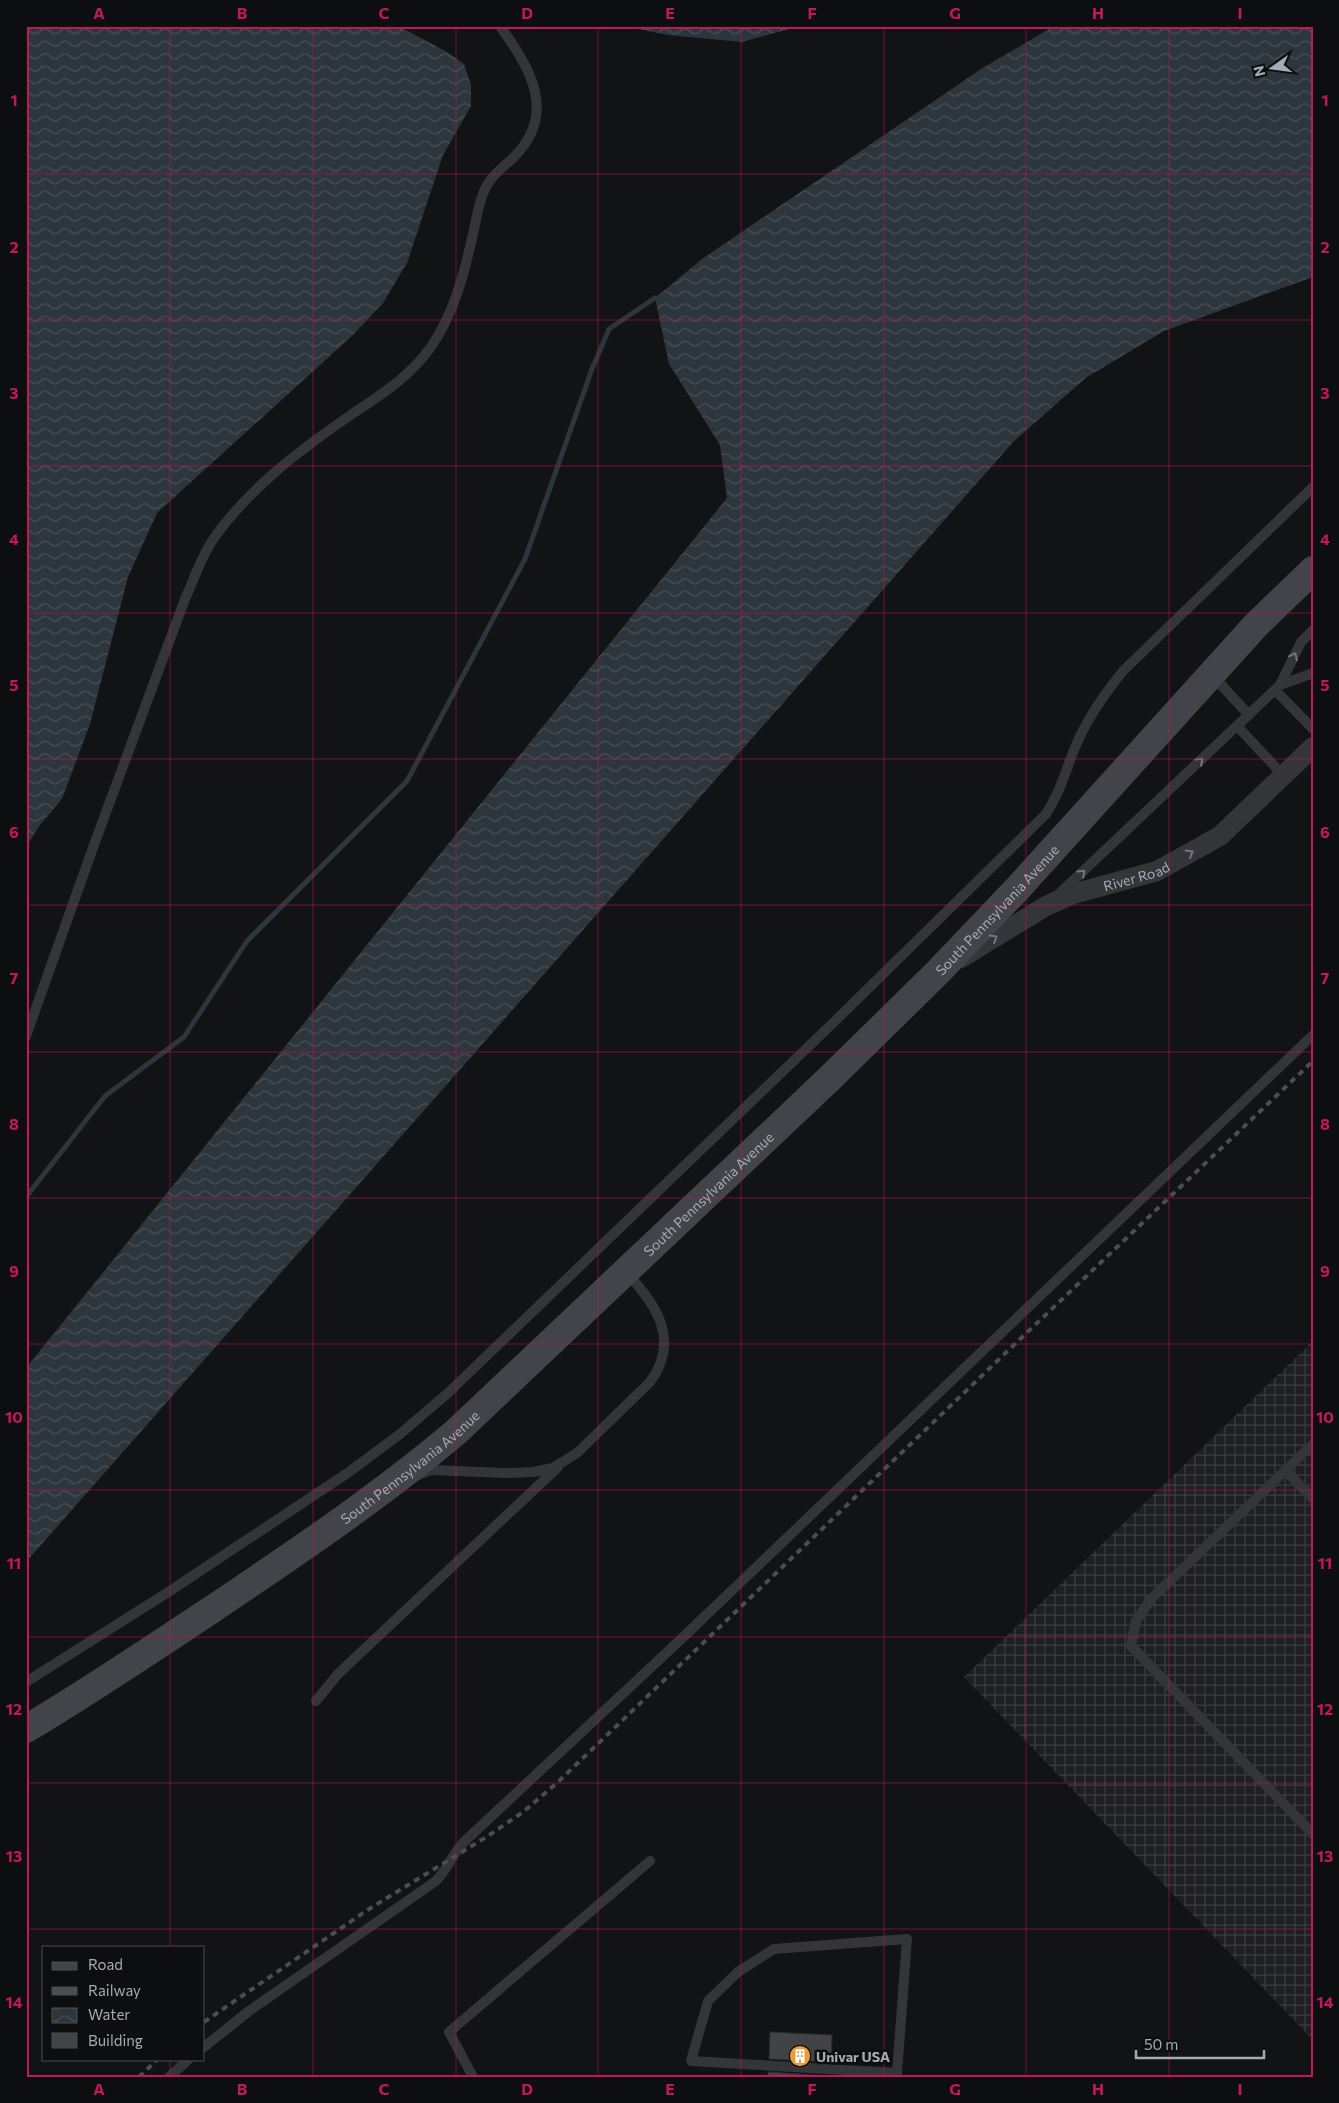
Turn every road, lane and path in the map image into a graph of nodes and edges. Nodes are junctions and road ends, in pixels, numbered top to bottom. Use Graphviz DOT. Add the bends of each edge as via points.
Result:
graph roads {
  1 [pos="500,26"];
  2 [pos="1313,488"];
  3 [pos="1313,570"];
  4 [pos="1313,630"];
  5 [pos="1313,673"];
  6 [pos="1211,674"];
  7 [pos="1278,687"];
  8 [pos="1249,715"];
  9 [pos="1237,726"];
  10 [pos="1313,729"];
  11 [pos="1313,747"];
  12 [pos="1284,776"];
  13 [pos="1046,906"];
  14 [pos="938,972"];
  15 [pos="1313,1035"];
  16 [pos="26,1036"];
  17 [pos="626,1272"];
  18 [pos="1313,1444"];
  19 [pos="562,1463"];
  20 [pos="1285,1470"];
  21 [pos="379,1494"];
  22 [pos="1313,1499"];
  23 [pos="26,1682"];
  24 [pos="316,1700"];
  25 [pos="26,1729"];
  26 [pos="1313,1834"];
  27 [pos="650,1861"];
  28 [pos="205,2046"];
  29 [pos="188,2060"];
  30 [pos="897,2075"];
  31 [pos="169,2077"];
  32 [pos="473,2077"];
  1 -- 16 [label="lane" via="528,71 538,111 522,146 490,179 482,195 469,253 446,321 431,347 390,390 295,456 240,507 201,561"];
  2 -- 23 [label="lane" via="1118,677 1087,722 1064,782 1046,814 448,1393 349,1472"];
  3 -- 6 [label="street, South Pennsylvania Avenue"];
  7 -- 4 [label="lane, one-way" via="1301,642"];
  5 -- 7 [label="lane"];
  6 -- 8 [label="lane"];
  6 -- 14 [label="street, South Pennsylvania Avenue"];
  7 -- 8 [label="lane"];
  7 -- 10 [label="lane"];
  8 -- 9 [label="lane"];
  9 -- 12 [label="lane"];
  13 -- 9 [label="lane, one-way"];
  11 -- 12 [label="street, River Road"];
  13 -- 12 [label="street, River Road, one-way" via="1073,894 1157,871 1185,856 1220,836"];
  14 -- 13 [label="street, River Road, one-way"];
  14 -- 17 [label="street, South Pennsylvania Avenue"];
  15 -- 28 [label="lane" via="677,1643 466,1840 436,1882 249,2011"];
  17 -- 19 [label="lane" via="647,1294 659,1316 664,1347 659,1371"];
  17 -- 21 [label="street, South Pennsylvania Avenue" via="456,1432"];
  18 -- 20 [label="lane"];
  19 -- 21 [label="lane" via="533,1472 431,1470"];
  19 -- 24 [label="lane" via="338,1674"];
  20 -- 22 [label="lane"];
  20 -- 26 [label="lane" via="1150,1600 1136,1621 1131,1646"];
  21 -- 25 [label="street, South Pennsylvania Avenue" via="310,1544"];
  27 -- 32 [label="lane" via="449,2032"];
  29 -- 31 [label="lane"];
  30 -- 30 [label="lane" via="701,2061 692,2061 708,2001 738,1972 774,1949 906,1939"];
}
